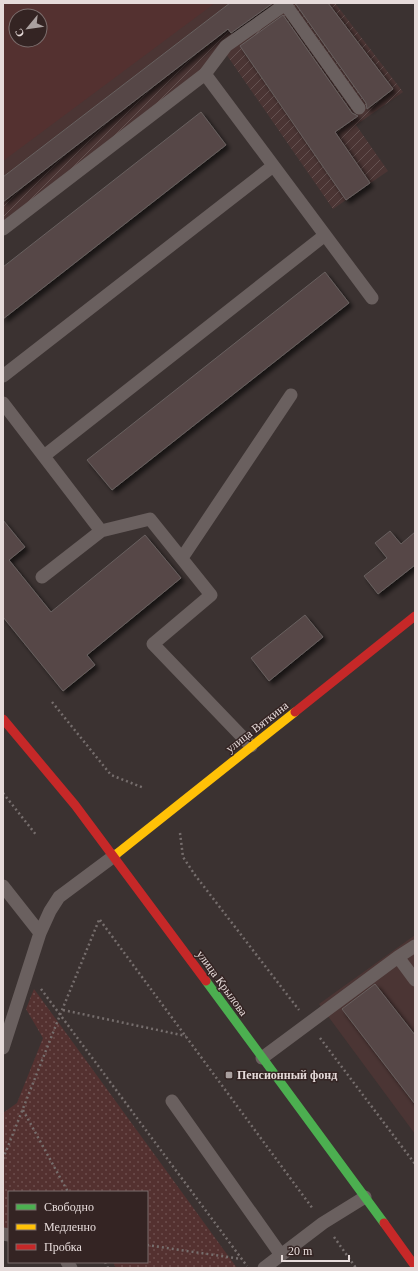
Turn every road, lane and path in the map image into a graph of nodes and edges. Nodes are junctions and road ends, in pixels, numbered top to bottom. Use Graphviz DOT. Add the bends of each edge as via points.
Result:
graph roads {
  1 [pos="286,4"];
  2 [pos="205,74"];
  3 [pos="359,108"];
  4 [pos="273,166"];
  5 [pos="3,229"];
  6 [pos="325,236"];
  7 [pos="372,298"];
  8 [pos="3,376"];
  9 [pos="291,395"];
  10 [pos="3,403"];
  11 [pos="44,456"];
  12 [pos="101,531"];
  13 [pos="182,558"];
  14 [pos="42,577"];
  15 [pos="415,616"];
  16 [pos="52,702"];
  17 [pos="5,726"];
  18 [pos="252,746"];
  19 [pos="144,788"];
  20 [pos="3,793"];
  21 [pos="180,833"];
  22 [pos="37,836"];
  23 [pos="114,856"];
  24 [pos="195,875"];
  25 [pos="3,886"];
  26 [pos="40,933"];
  27 [pos="415,946"];
  28 [pos="398,957"];
  29 [pos="28,973"];
  30 [pos="415,980"];
  31 [pos="63,1010"];
  32 [pos="60,1015"];
  33 [pos="186,1036"];
  34 [pos="3,1048"];
  35 [pos="262,1058"];
  36 [pos="172,1101"];
  37 [pos="23,1110"];
  38 [pos="3,1159"];
  39 [pos="67,1191"];
  40 [pos="365,1197"];
  41 [pos="323,1223"];
  42 [pos="148,1245"];
  43 [pos="282,1255"];
  44 [pos="242,1259"];
  45 [pos="415,1266"];
  46 [pos="248,1268"];
  47 [pos="264,1268"];
  48 [pos="356,1268"];
  1 -- 2 [label="lane" via="226,46"];
  1 -- 3 [label="lane"];
  2 -- 4 [label="lane"];
  2 -- 5 [label="lane"];
  4 -- 6 [label="lane"];
  4 -- 8 [label="lane"];
  6 -- 7 [label="lane"];
  6 -- 11 [label="lane"];
  9 -- 13 [label="lane"];
  10 -- 11 [label="lane"];
  11 -- 12 [label="lane"];
  12 -- 13 [label="lane" via="150,519"];
  12 -- 14 [label="lane"];
  13 -- 18 [label="lane" via="212,595 153,644"];
  15 -- 18 [label="main road, улица Вяткина"];
  16 -- 19 [label="path" via="111,775"];
  17 -- 23 [label="main road, улица Крылова" via="75,805"];
  18 -- 23 [label="main road, улица Вяткина"];
  20 -- 22 [label="path"];
  21 -- 24 [label="path" via="183,857"];
  23 -- 26 [label="lane" via="59,897"];
  23 -- 35 [label="main road, улица Крылова"];
  25 -- 26 [label="lane"];
  26 -- 29 [label="lane"];
  27 -- 28 [label="lane"];
  28 -- 30 [label="lane"];
  28 -- 35 [label="lane"];
  29 -- 32 [label="path"];
  29 -- 34 [label="lane"];
  31 -- 32 [label="path"];
  31 -- 33 [label="path"];
  31 -- 33 [label="path" via="100,920"];
  32 -- 37 [label="path"];
  32 -- 44 [label="path"];
  33 -- 41 [label="path"];
  35 -- 40 [label="main road, улица Крылова"];
  36 -- 43 [label="lane"];
  37 -- 38 [label="path"];
  37 -- 39 [label="path"];
  40 -- 41 [label="lane"];
  40 -- 45 [label="main road, улица Крылова"];
  41 -- 43 [label="lane"];
  41 -- 48 [label="path"];
  42 -- 44 [label="path"];
  43 -- 47 [label="lane"];
  44 -- 46 [label="path"];
}
